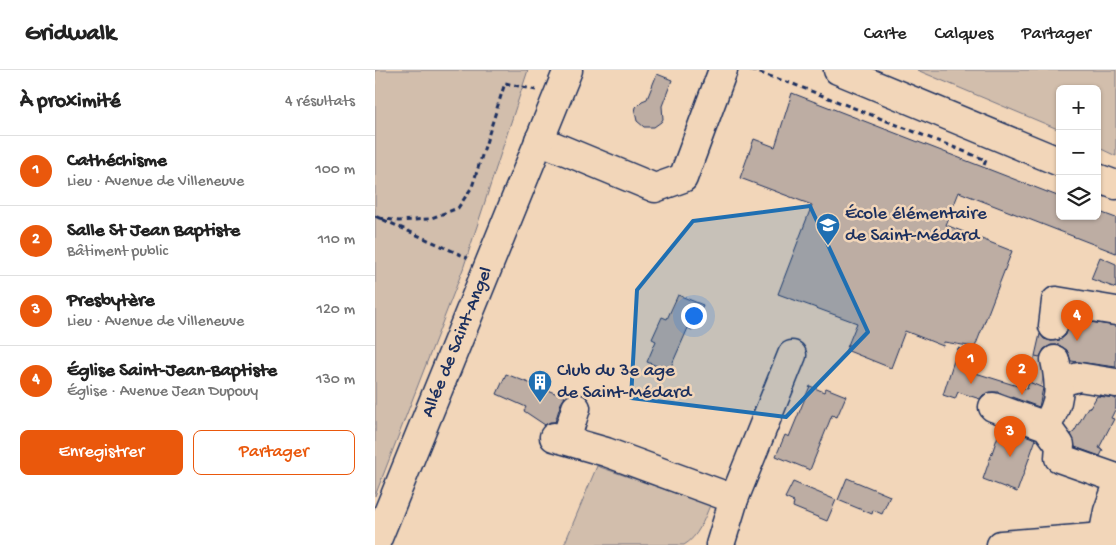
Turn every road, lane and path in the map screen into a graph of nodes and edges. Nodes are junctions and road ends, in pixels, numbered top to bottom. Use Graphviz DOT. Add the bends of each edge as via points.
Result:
graph roads {
  1 [pos="723,70"];
  2 [pos="751,70"];
  3 [pos="838,70"];
  4 [pos="563,82"];
  5 [pos="539,140"];
  6 [pos="1056,160"];
  7 [pos="983,168"];
  8 [pos="1101,179"];
  9 [pos="1116,185"];
  10 [pos="377,217"];
  11 [pos="488,266"];
  12 [pos="1116,311"];
  13 [pos="1053,326"];
  14 [pos="792,355"];
  15 [pos="1116,383"];
  16 [pos="993,407"];
  17 [pos="576,408"];
  18 [pos="1046,426"];
  19 [pos="1116,478"];
  20 [pos="1116,489"];
  21 [pos="734,499"];
  22 [pos="1109,536"];
  23 [pos="1047,543"];
  24 [pos="375,545"];
  25 [pos="720,545"];
  26 [pos="1001,545"];
  1 -- 5 [label="street" via="683,178 655,188"];
  2 -- 7 [label="path" via="986,160"];
  3 -- 6 [label="street"];
  4 -- 5 [label="street, Allée de Saint-Angel"];
  4 -- 10 [label="path" via="505,83 472,187 458,208 429,219 399,221"];
  5 -- 11 [label="street, Allée de Saint-Angel"];
  8 -- 9 [label="street"];
  10 -- 11 [label="path"];
  11 -- 24 [label="street, Allée de Saint-Angel"];
  12 -- 13 [label="street" via="1056,301"];
  14 -- 21 [label="street"];
  15 -- 18 [label="street" via="1058,371 1055,410"];
  16 -- 18 [label="street"];
  17 -- 21 [label="street" via="560,438"];
  18 -- 19 [label="street" via="1060,445 1059,458"];
  20 -- 22 [label="street" via="1108,511"];
  21 -- 25 [label="street"];
  22 -- 23 [label="street"];
  23 -- 26 [label="street"];
}
